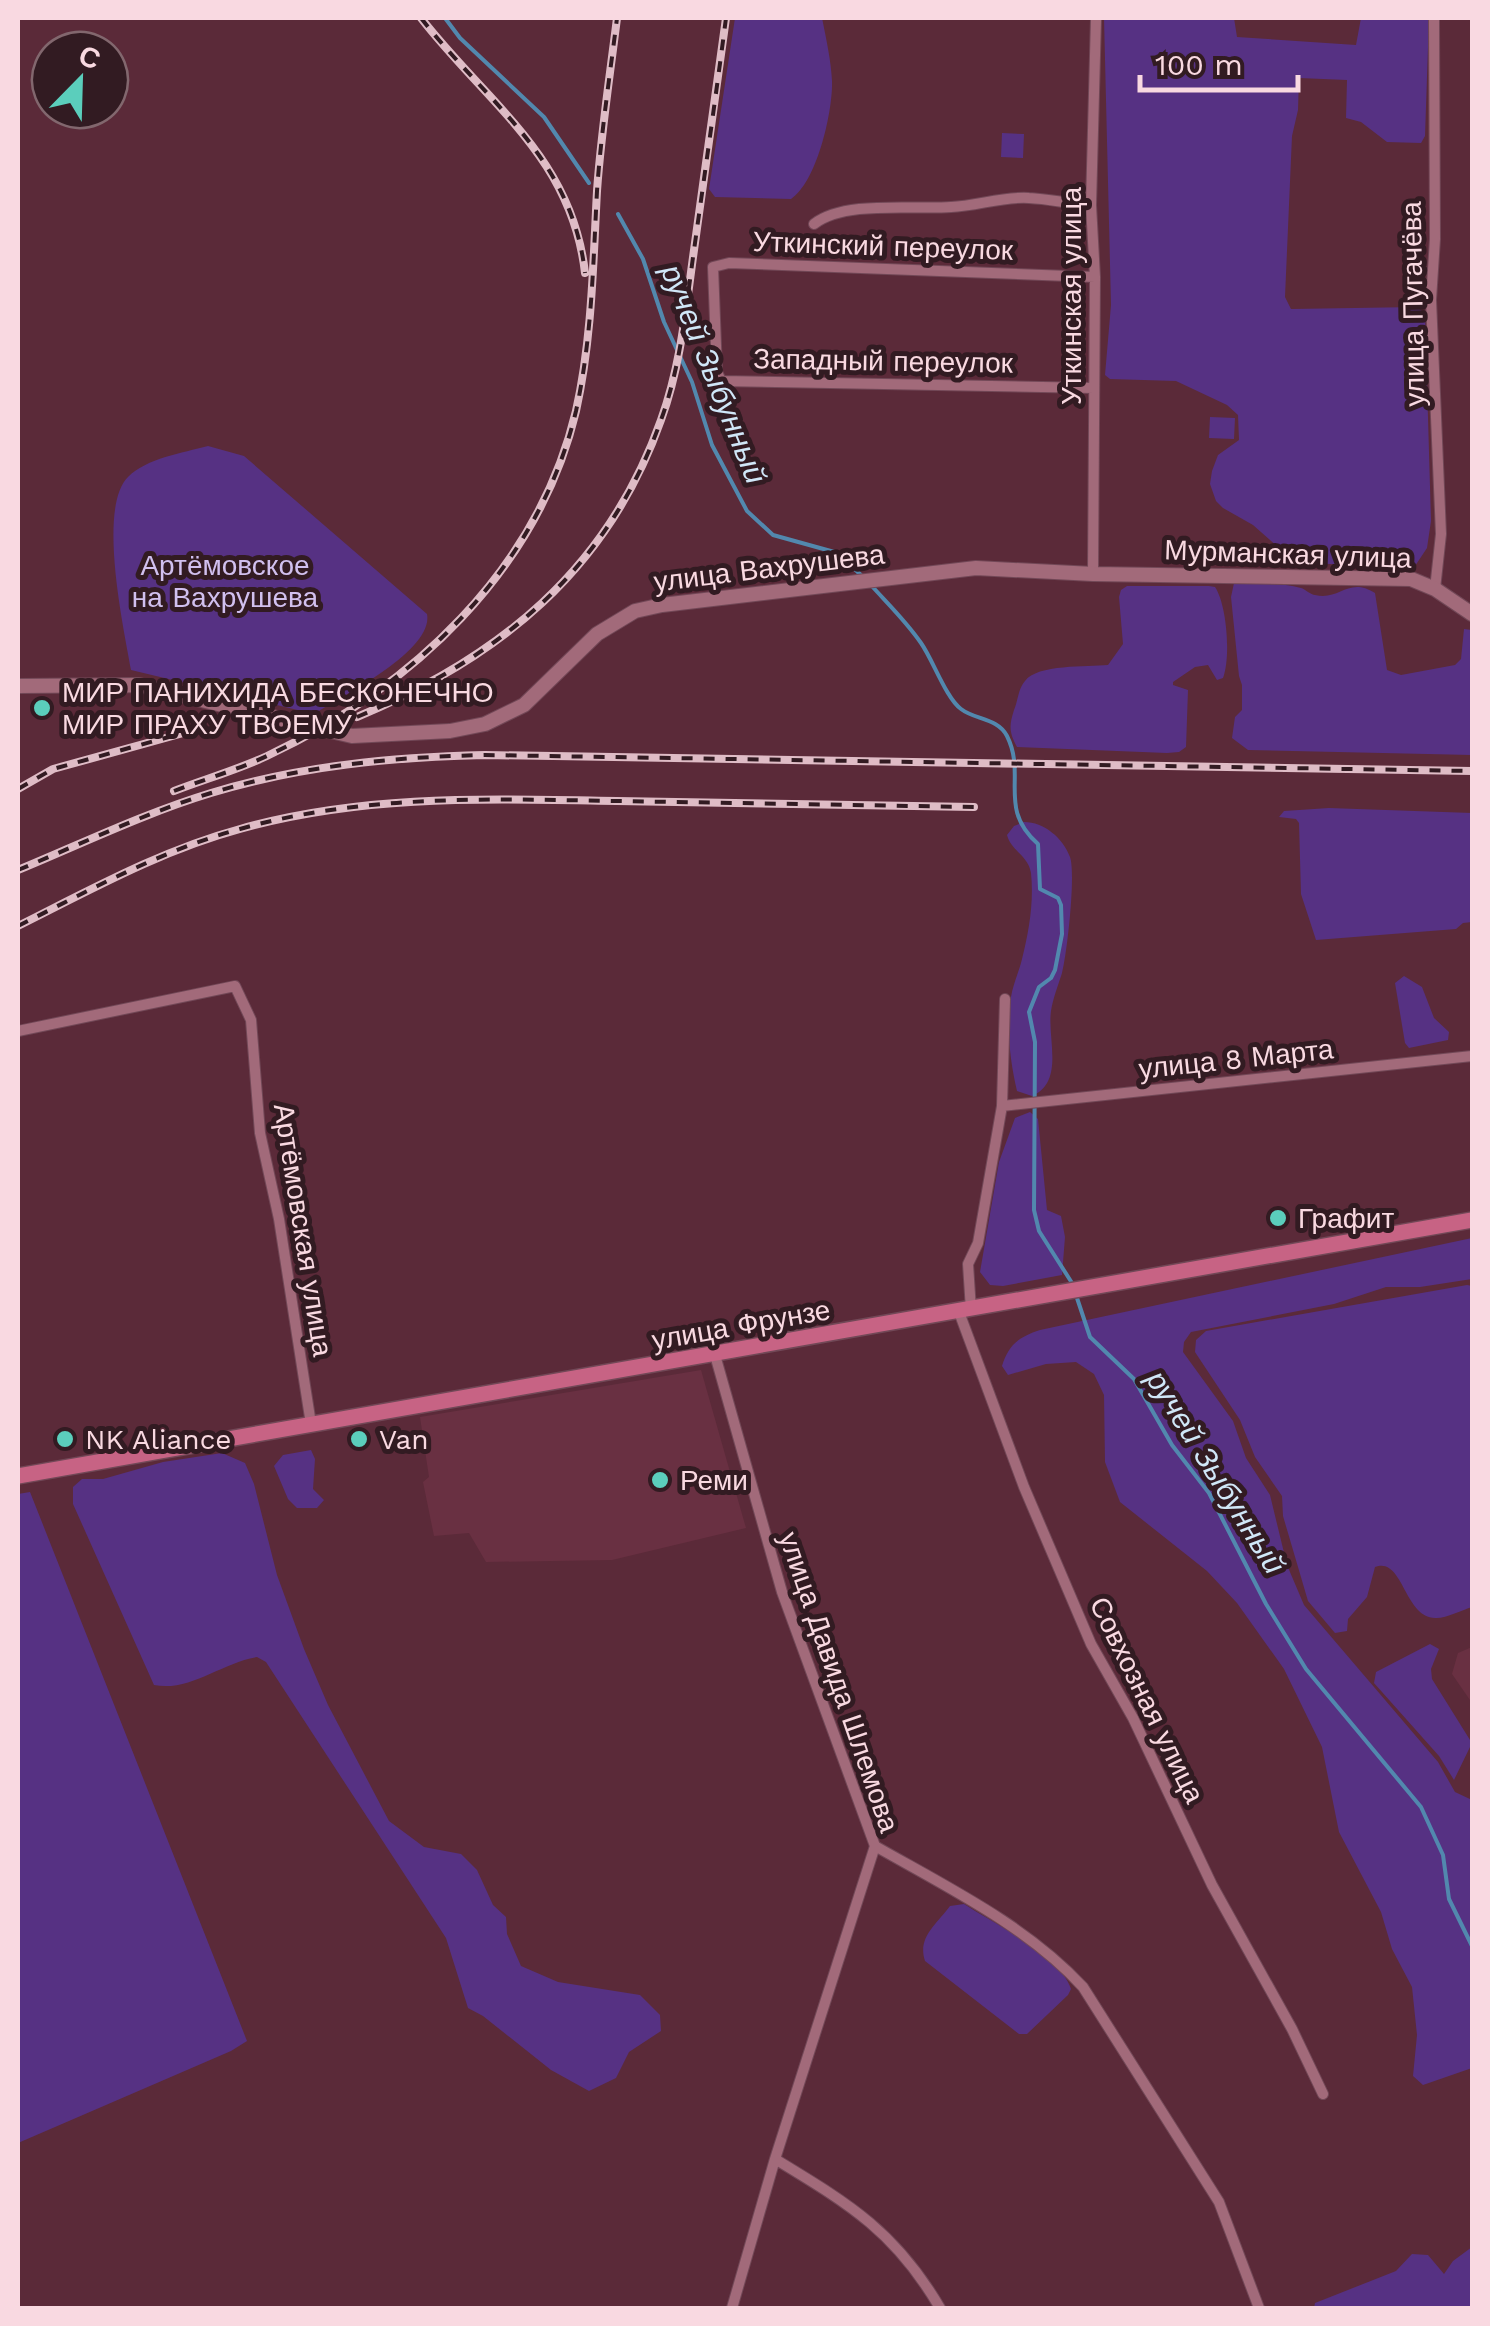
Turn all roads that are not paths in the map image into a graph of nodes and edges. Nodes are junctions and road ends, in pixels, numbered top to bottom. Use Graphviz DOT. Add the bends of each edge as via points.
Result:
graph roads {
  1 [pos="1096,18"];
  2 [pos="1434,18"];
  3 [pos="1091,205"];
  4 [pos="814,224"];
  5 [pos="1094,277"];
  6 [pos="730,382"];
  7 [pos="1094,388"];
  8 [pos="1093,574"];
  9 [pos="1435,589"];
  10 [pos="1472,614"];
  11 [pos="18,686"];
  12 [pos="1005,999"];
  13 [pos="18,1031"];
  14 [pos="1472,1056"];
  15 [pos="1002,1106"];
  16 [pos="1472,1220"];
  17 [pos="965,1311"];
  18 [pos="715,1355"];
  19 [pos="311,1424"];
  20 [pos="18,1476"];
  21 [pos="875,1846"];
  22 [pos="1323,2094"];
  23 [pos="775,2159"];
  24 [pos="732,2308"];
  25 [pos="940,2308"];
  26 [pos="1260,2308"];
  1 -- 3 [label="street, Уткинская улица"];
  2 -- 9 [label="street, улица Пугачёва" via="1431,300 1442,534"];
  3 -- 4 [label="street" via="1030,198 828,214"];
  3 -- 5 [label="street, Уткинская улица"];
  5 -- 6 [label="street, Уткинский переулок" via="730,262 714,267 717,372"];
  5 -- 7 [label="street, Уткинская улица"];
  6 -- 7 [label="street, Западный переулок"];
  7 -- 8 [label="street, Уткинская улица"];
  8 -- 9 [label="main road, Мурманская улица" via="1412,579"];
  8 -- 11 [label="main road, улица Вахрушева" via="976,568 635,611 597,634 524,705 450,731 352,736 139,686"];
  9 -- 10 [label="main road, Мурманская улица"];
  12 -- 15 [label="street"];
  13 -- 19 [label="street, Артёмовская улица" via="235,986 251,1020 260,1133"];
  14 -- 15 [label="street, улица 8 Марта"];
  15 -- 17 [label="street" via="978,1243 968,1264"];
  16 -- 17 [label="main road, улица Фрунзе"];
  17 -- 18 [label="main road, улица Фрунзе"];
  17 -- 22 [label="street, Совхозная улица" via="1024,1486 1091,1644"];
  18 -- 19 [label="main road, улица Фрунзе"];
  18 -- 21 [label="street, улица Давида Шлемова" via="782,1592"];
  19 -- 20 [label="main road, улица Фрунзе"];
  21 -- 23 [label="street, улица Давида Шлемова"];
  21 -- 26 [label="street" via="1028,1938 1083,1987 1219,2202"];
  23 -- 24 [label="street, улица Давида Шлемова"];
  23 -- 25 [label="street" via="878,2228"];
}
